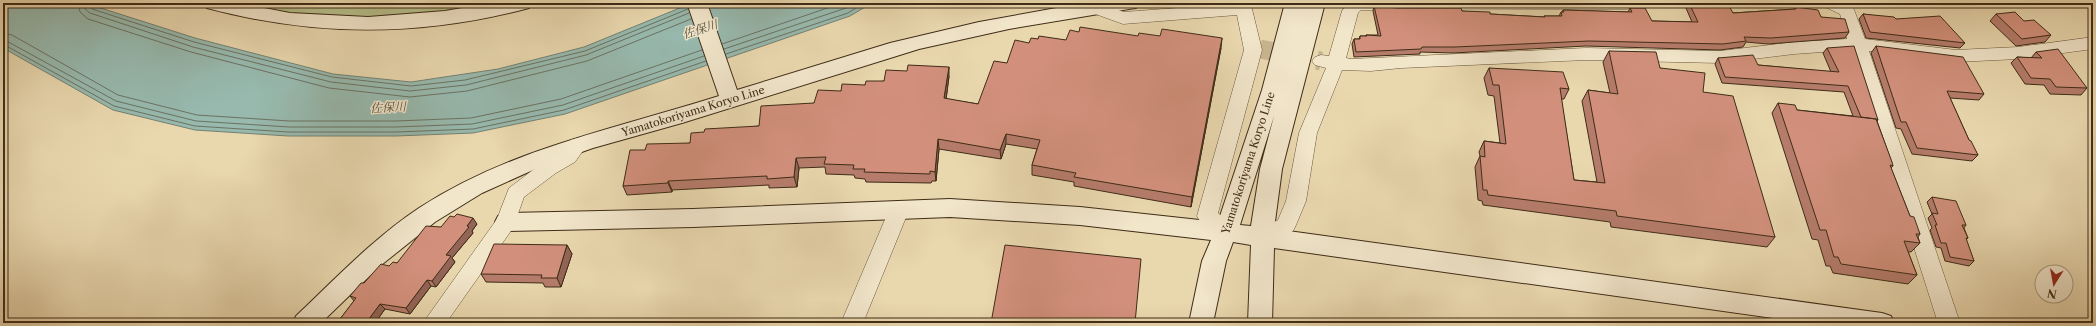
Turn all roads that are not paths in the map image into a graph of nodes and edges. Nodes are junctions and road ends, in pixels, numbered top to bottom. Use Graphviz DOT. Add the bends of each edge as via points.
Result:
graph roads {
  1 [pos="214,3"];
  2 [pos="522,3"];
  3 [pos="697,3"];
  4 [pos="1129,3"];
  5 [pos="1295,3"];
  6 [pos="1315,3"];
  7 [pos="1627,3"];
  8 [pos="1830,3"];
  9 [pos="1096,8"];
  10 [pos="2093,43"];
  11 [pos="1857,44"];
  12 [pos="1329,63"];
  13 [pos="730,99"];
  14 [pos="578,145"];
  15 [pos="899,210"];
  16 [pos="506,222"];
  17 [pos="1226,232"];
  18 [pos="1263,237"];
  19 [pos="305,323"];
  20 [pos="434,323"];
  21 [pos="852,323"];
  22 [pos="1201,323"];
  23 [pos="1260,323"];
  24 [pos="1882,323"];
  25 [pos="1948,323"];
  1 -- 2 [label="main road" via="232,9 332,24 387,24 435,19"];
  3 -- 13 [label="main road"];
  4 -- 9 [label="main road, Yamatokoriyama Koryo Line"];
  5 -- 17 [label="main road, Yamatokoriyama Koryo Line" via="1272,90"];
  6 -- 18 [label="main road, Yamatokoriyama Koryo Line" via="1271,169 1263,218"];
  7 -- 12 [label="street" via="1357,4 1350,10"];
  8 -- 11 [label="street" via="1847,11"];
  9 -- 13 [label="main road, Yamatokoriyama Koryo Line" via="991,26 890,50"];
  9 -- 17 [label="street" via="1124,18 1244,9 1257,50 1207,216"];
  10 -- 11 [label="street" via="2018,53 1956,56"];
  11 -- 12 [label="street" via="1720,57 1586,54 1401,62 1375,66"];
  11 -- 25 [label="street"];
  12 -- 18 [label="street" via="1308,133 1296,201 1286,225"];
  13 -- 14 [label="main road, Yamatokoriyama Koryo Line"];
  14 -- 16 [label="street" via="568,157 516,193"];
  14 -- 19 [label="main road, Yamatokoriyama Koryo Line" via="514,170 445,203 371,260"];
  15 -- 16 [label="main road"];
  15 -- 17 [label="main road" via="950,208 1080,216"];
  15 -- 21 [label="street"];
  16 -- 20 [label="street"];
  17 -- 18 [label="main road"];
  17 -- 22 [label="main road, Yamatokoriyama Koryo Line" via="1214,261"];
  18 -- 23 [label="main road, Yamatokoriyama Koryo Line"];
  18 -- 24 [label="main road"];
}
